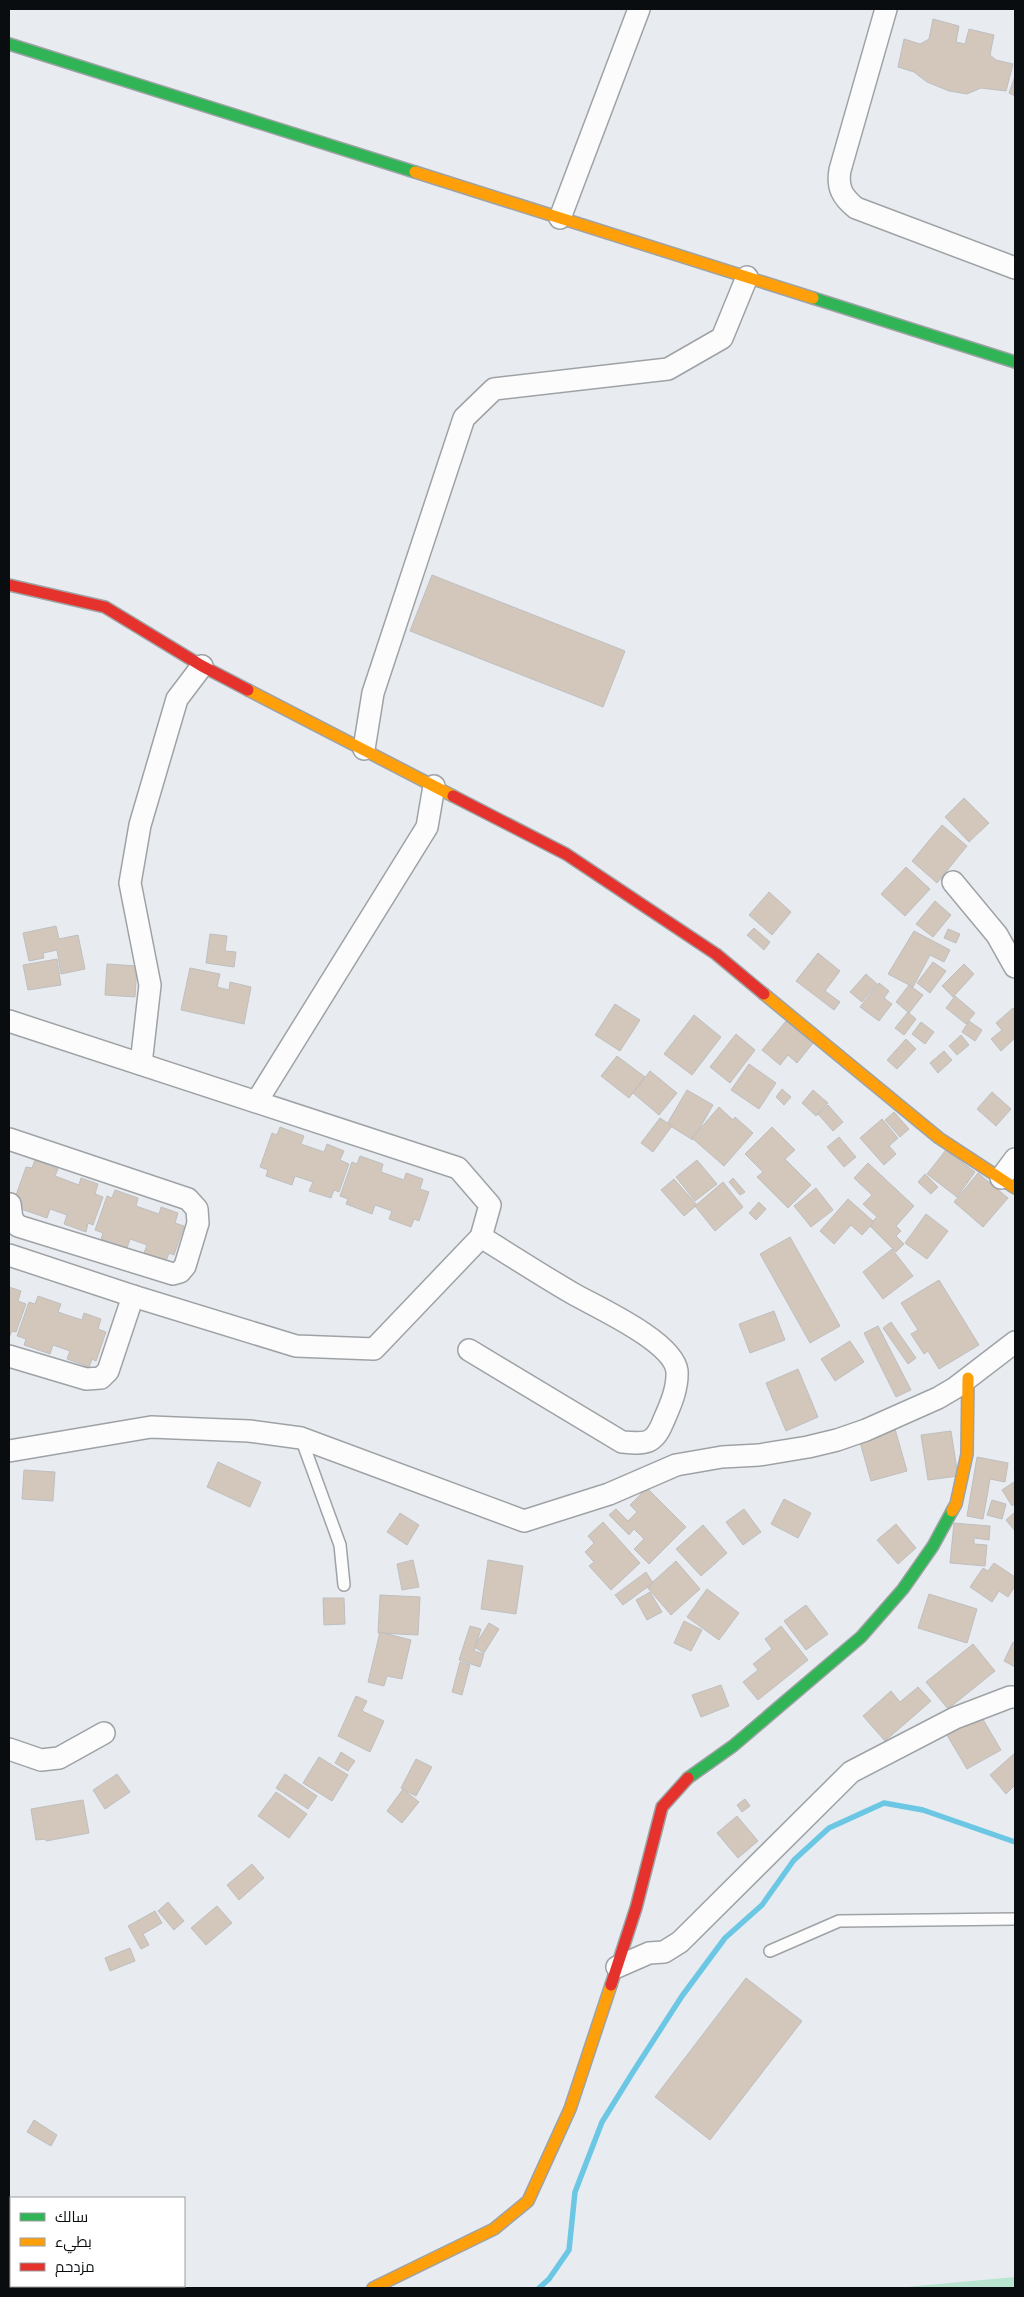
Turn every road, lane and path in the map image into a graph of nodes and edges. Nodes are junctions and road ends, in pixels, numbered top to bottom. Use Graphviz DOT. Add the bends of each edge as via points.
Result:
graph roads {
  1 [pos="640,9"];
  2 [pos="886,9"];
  3 [pos="9,44"];
  4 [pos="560,218"];
  5 [pos="1015,268"];
  6 [pos="747,277"];
  7 [pos="1015,362"];
  8 [pos="9,585"];
  9 [pos="202,666"];
  10 [pos="364,749"];
  11 [pos="434,786"];
  12 [pos="953,882"];
  13 [pos="1015,967"];
  14 [pos="9,1022"];
  15 [pos="141,1064"];
  16 [pos="256,1101"];
  17 [pos="9,1139"];
  18 [pos="1015,1159"];
  19 [pos="1008,1183"];
  20 [pos="10,1204"];
  21 [pos="482,1237"];
  22 [pos="9,1255"];
  23 [pos="133,1296"];
  24 [pos="1015,1342"];
  25 [pos="469,1350"];
  26 [pos="9,1356"];
  27 [pos="968,1378"];
  28 [pos="301,1438"];
  29 [pos="10,1451"];
  30 [pos="344,1586"];
  31 [pos="1015,1697"];
  32 [pos="104,1733"];
  33 [pos="9,1749"];
  34 [pos="1015,1919"];
  35 [pos="770,1951"];
  36 [pos="617,1967"];
  37 [pos="374,2288"];
  1 -- 4 [label="street"];
  2 -- 5 [label="street" via="840,170 838,180 843,196 856,208"];
  3 -- 4 [label="street"];
  4 -- 6 [label="street"];
  6 -- 7 [label="street"];
  6 -- 10 [label="street" via="722,338 668,369 494,389 464,418 373,693"];
  8 -- 9 [label="street" via="105,607"];
  9 -- 10 [label="street"];
  9 -- 15 [label="street" via="176,699 140,825 130,883 150,985"];
  10 -- 11 [label="street"];
  11 -- 16 [label="street" via="427,827"];
  11 -- 19 [label="street" via="566,854 716,954 939,1138"];
  12 -- 13 [label="street" via="996,936"];
  14 -- 15 [label="street"];
  15 -- 16 [label="street"];
  16 -- 21 [label="street" via="458,1168 490,1205"];
  17 -- 20 [label="street" via="188,1199 197,1209 198,1223 185,1266 173,1274 18,1226 12,1219"];
  18 -- 19 [label="street"];
  21 -- 23 [label="street" via="374,1349 296,1346"];
  21 -- 25 [label="street" via="573,1294 630,1323 665,1351 677,1369 674,1394 657,1436 644,1444 622,1442"];
  22 -- 23 [label="street"];
  23 -- 26 [label="street" via="108,1371 100,1378 86,1379"];
  24 -- 27 [label="street"];
  27 -- 28 [label="street" via="938,1398 898,1417 837,1440 759,1455 676,1465 608,1494 524,1521"];
  27 -- 36 [label="street" via="967,1454 956,1504 933,1546 903,1589 861,1637 733,1746 684,1781 662,1806"];
  28 -- 29 [label="street" via="151,1427"];
  28 -- 30 [label="lane" via="340,1545"];
  31 -- 36 [label="street" via="955,1718 851,1772 680,1942 664,1952 650,1953"];
  32 -- 33 [label="street" via="59,1758 41,1760"];
  34 -- 35 [label="lane" via="839,1921"];
  36 -- 37 [label="street" via="570,2109 528,2201 494,2229"];
}
